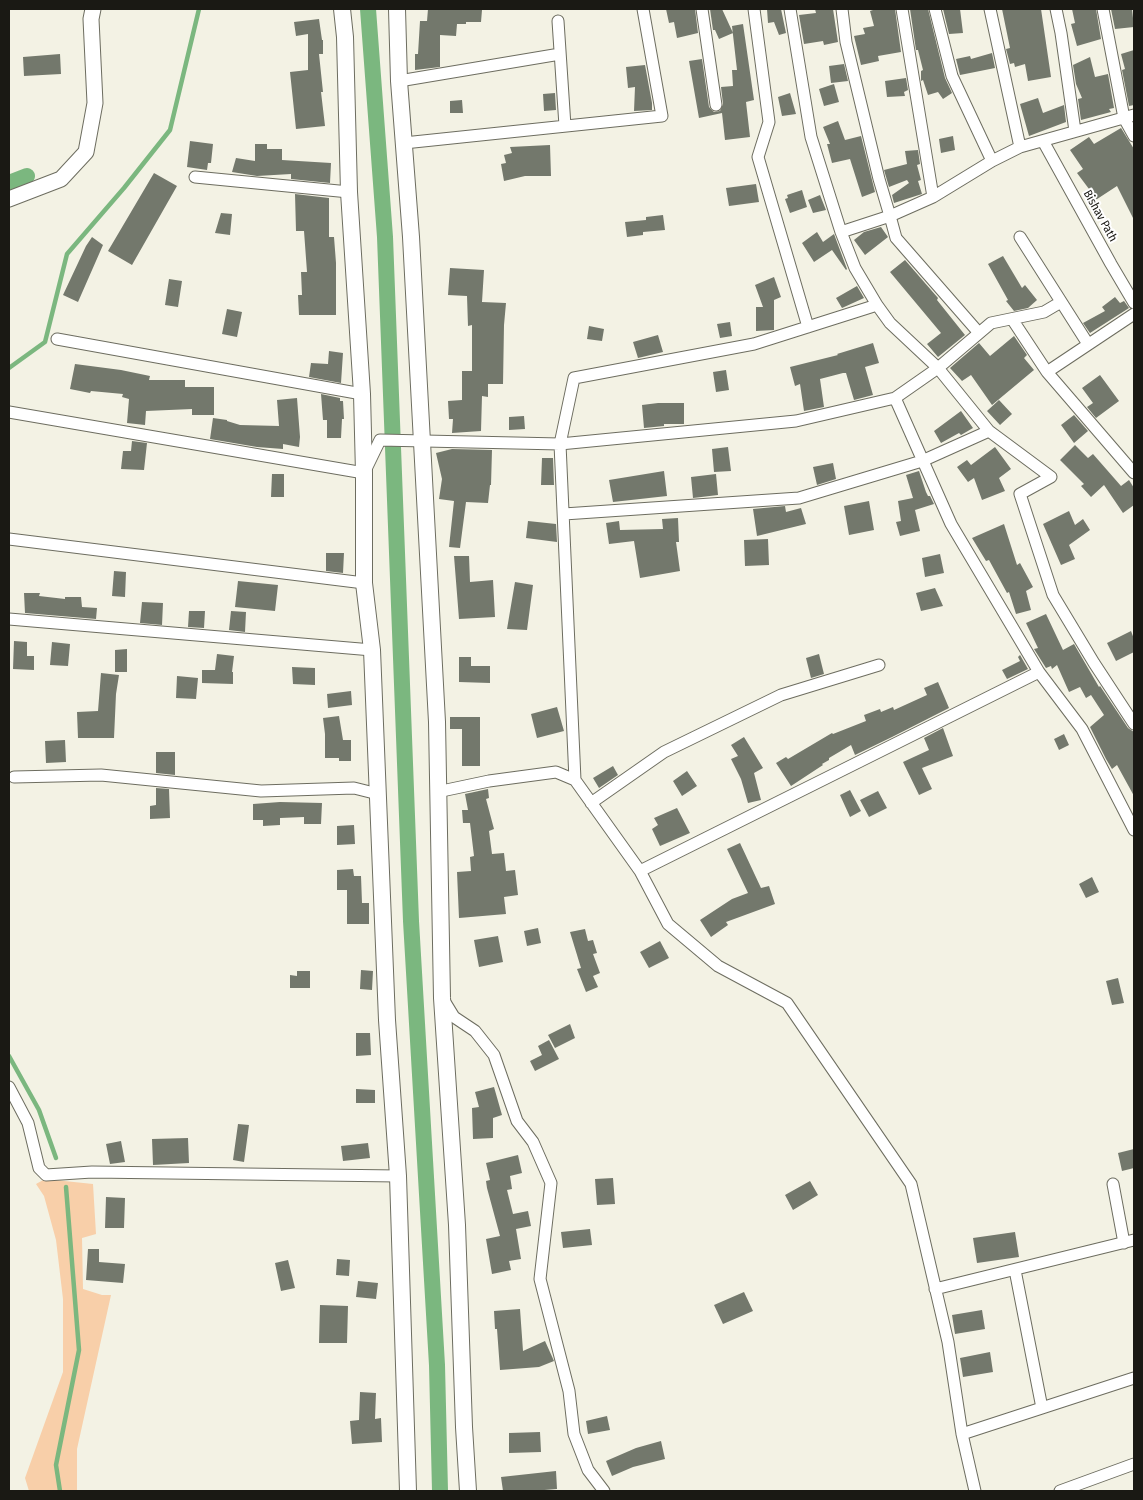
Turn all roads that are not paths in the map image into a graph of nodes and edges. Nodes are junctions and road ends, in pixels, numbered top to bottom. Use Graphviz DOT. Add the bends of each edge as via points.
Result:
graph roads {
  1 [pos="93,9"];
  2 [pos="342,9"];
  3 [pos="397,9"];
  4 [pos="643,9"];
  5 [pos="702,9"];
  6 [pos="754,9"];
  7 [pos="790,9"];
  8 [pos="842,9"];
  9 [pos="902,9"];
  10 [pos="935,9"];
  11 [pos="990,9"];
  12 [pos="1056,9"];
  13 [pos="1103,9"];
  14 [pos="558,21"];
  15 [pos="560,54"];
  16 [pos="399,81"];
  17 [pos="716,105"];
  18 [pos="1129,116"];
  19 [pos="565,126"];
  20 [pos="1075,131"];
  21 [pos="1134,136"];
  22 [pos="1043,141"];
  23 [pos="404,143"];
  24 [pos="1020,147"];
  25 [pos="992,160"];
  26 [pos="195,177"];
  27 [pos="349,192"];
  28 [pos="933,197"];
  29 [pos="9,199"];
  30 [pos="890,216"];
  31 [pos="841,232"];
  32 [pos="1020,237"];
  33 [pos="1061,302"];
  34 [pos="1134,303"];
  35 [pos="877,306"];
  36 [pos="1134,314"];
  37 [pos="1012,319"];
  38 [pos="808,327"];
  39 [pos="979,333"];
  40 [pos="57,339"];
  41 [pos="1088,344"];
  42 [pos="938,368"];
  43 [pos="1047,372"];
  44 [pos="362,394"];
  45 [pos="896,398"];
  46 [pos="9,412"];
  47 [pos="989,431"];
  48 [pos="422,441"];
  49 [pos="560,444"];
  50 [pos="922,461"];
  51 [pos="364,473"];
  52 [pos="1134,473"];
  53 [pos="564,514"];
  54 [pos="9,539"];
  55 [pos="364,582"];
  56 [pos="9,619"];
  57 [pos="372,650"];
  58 [pos="879,664"];
  59 [pos="1039,672"];
  60 [pos="1134,724"];
  61 [pos="14,777"];
  62 [pos="575,780"];
  63 [pos="437,792"];
  64 [pos="378,794"];
  65 [pos="591,803"];
  66 [pos="1134,830"];
  67 [pos="640,871"];
  68 [pos="442,998"];
  69 [pos="9,1087"];
  70 [pos="398,1176"];
  71 [pos="1113,1184"];
  72 [pos="1129,1242"];
  73 [pos="1015,1270"];
  74 [pos="935,1289"];
  75 [pos="1134,1378"];
  76 [pos="1042,1408"];
  77 [pos="962,1434"];
  78 [pos="1134,1464"];
  79 [pos="408,1491"];
  80 [pos="468,1491"];
  81 [pos="604,1491"];
  82 [pos="975,1491"];
  83 [pos="1060,1491"];
  1 -- 29 [label="street" via="95,104 86,152 62,179"];
  2 -- 27 [label="main road" via="346,37"];
  3 -- 16 [label="main road"];
  4 -- 19 [label="street" via="662,116"];
  5 -- 17 [label="street"];
  6 -- 38 [label="street" via="769,122 758,157"];
  7 -- 31 [label="street" via="812,136"];
  8 -- 30 [label="street" via="846,42"];
  9 -- 28 [label="street"];
  10 -- 25 [label="street" via="952,76"];
  11 -- 24 [label="street"];
  12 -- 20 [label="street"];
  13 -- 18 [label="street"];
  14 -- 15 [label="street"];
  15 -- 16 [label="street"];
  15 -- 19 [label="street"];
  16 -- 23 [label="main road"];
  18 -- 20 [label="street"];
  18 -- 21 [label="street"];
  19 -- 23 [label="street"];
  20 -- 22 [label="street"];
  22 -- 24 [label="street"];
  22 -- 34 [label="street, Bishav Path"];
  23 -- 48 [label="main road"];
  24 -- 25 [label="street"];
  25 -- 28 [label="street"];
  26 -- 27 [label="street"];
  27 -- 44 [label="main road"];
  28 -- 30 [label="street"];
  30 -- 31 [label="street"];
  30 -- 39 [label="street" via="896,238"];
  31 -- 35 [label="street"];
  32 -- 33 [label="street"];
  33 -- 37 [label="street" via="1044,312"];
  33 -- 41 [label="street"];
  35 -- 38 [label="street"];
  35 -- 42 [label="street" via="890,324"];
  36 -- 41 [label="street"];
  37 -- 39 [label="street" via="991,323"];
  37 -- 43 [label="street"];
  38 -- 49 [label="street" via="754,344 574,378"];
  39 -- 42 [label="street"];
  40 -- 44 [label="street"];
  41 -- 43 [label="street"];
  42 -- 45 [label="street"];
  42 -- 47 [label="street"];
  43 -- 52 [label="street"];
  44 -- 51 [label="main road"];
  45 -- 49 [label="street" via="796,421"];
  45 -- 50 [label="street"];
  46 -- 51 [label="street"];
  47 -- 50 [label="street"];
  47 -- 60 [label="street" via="1051,477 1020,494 1053,595"];
  48 -- 49 [label="street"];
  48 -- 51 [label="street" via="380,440"];
  48 -- 63 [label="main road" via="437,722"];
  49 -- 53 [label="street"];
  50 -- 53 [label="street" via="799,498"];
  50 -- 59 [label="street" via="951,524"];
  51 -- 55 [label="main road"];
  53 -- 62 [label="street"];
  54 -- 55 [label="street"];
  55 -- 57 [label="main road"];
  56 -- 57 [label="street"];
  57 -- 64 [label="main road"];
  58 -- 65 [label="street" via="781,694 664,752"];
  59 -- 66 [label="street" via="1082,729"];
  59 -- 67 [label="street"];
  61 -- 64 [label="street" via="101,776 261,791 354,788"];
  62 -- 63 [label="street" via="556,772"];
  62 -- 65 [label="street"];
  63 -- 68 [label="main road"];
  64 -- 70 [label="main road" via="387,1020"];
  65 -- 67 [label="street"];
  67 -- 74 [label="street" via="668,924 718,966 787,1004 911,1184"];
  68 -- 80 [label="main road" via="457,1226"];
  68 -- 81 [label="street" via="454,1017 475,1031 494,1055 517,1121 533,1142 551,1183 540,1279 569,1390 574,1434 588,1470"];
  69 -- 70 [label="street" via="28,1124 39,1168 46,1175 92,1172"];
  70 -- 79 [label="main road"];
  71 -- 72 [label="street"];
  72 -- 73 [label="street"];
  73 -- 74 [label="street"];
  73 -- 76 [label="street"];
  74 -- 77 [label="street" via="948,1342"];
  75 -- 76 [label="street"];
  76 -- 77 [label="street"];
  77 -- 82 [label="street"];
  78 -- 83 [label="street"];
}
